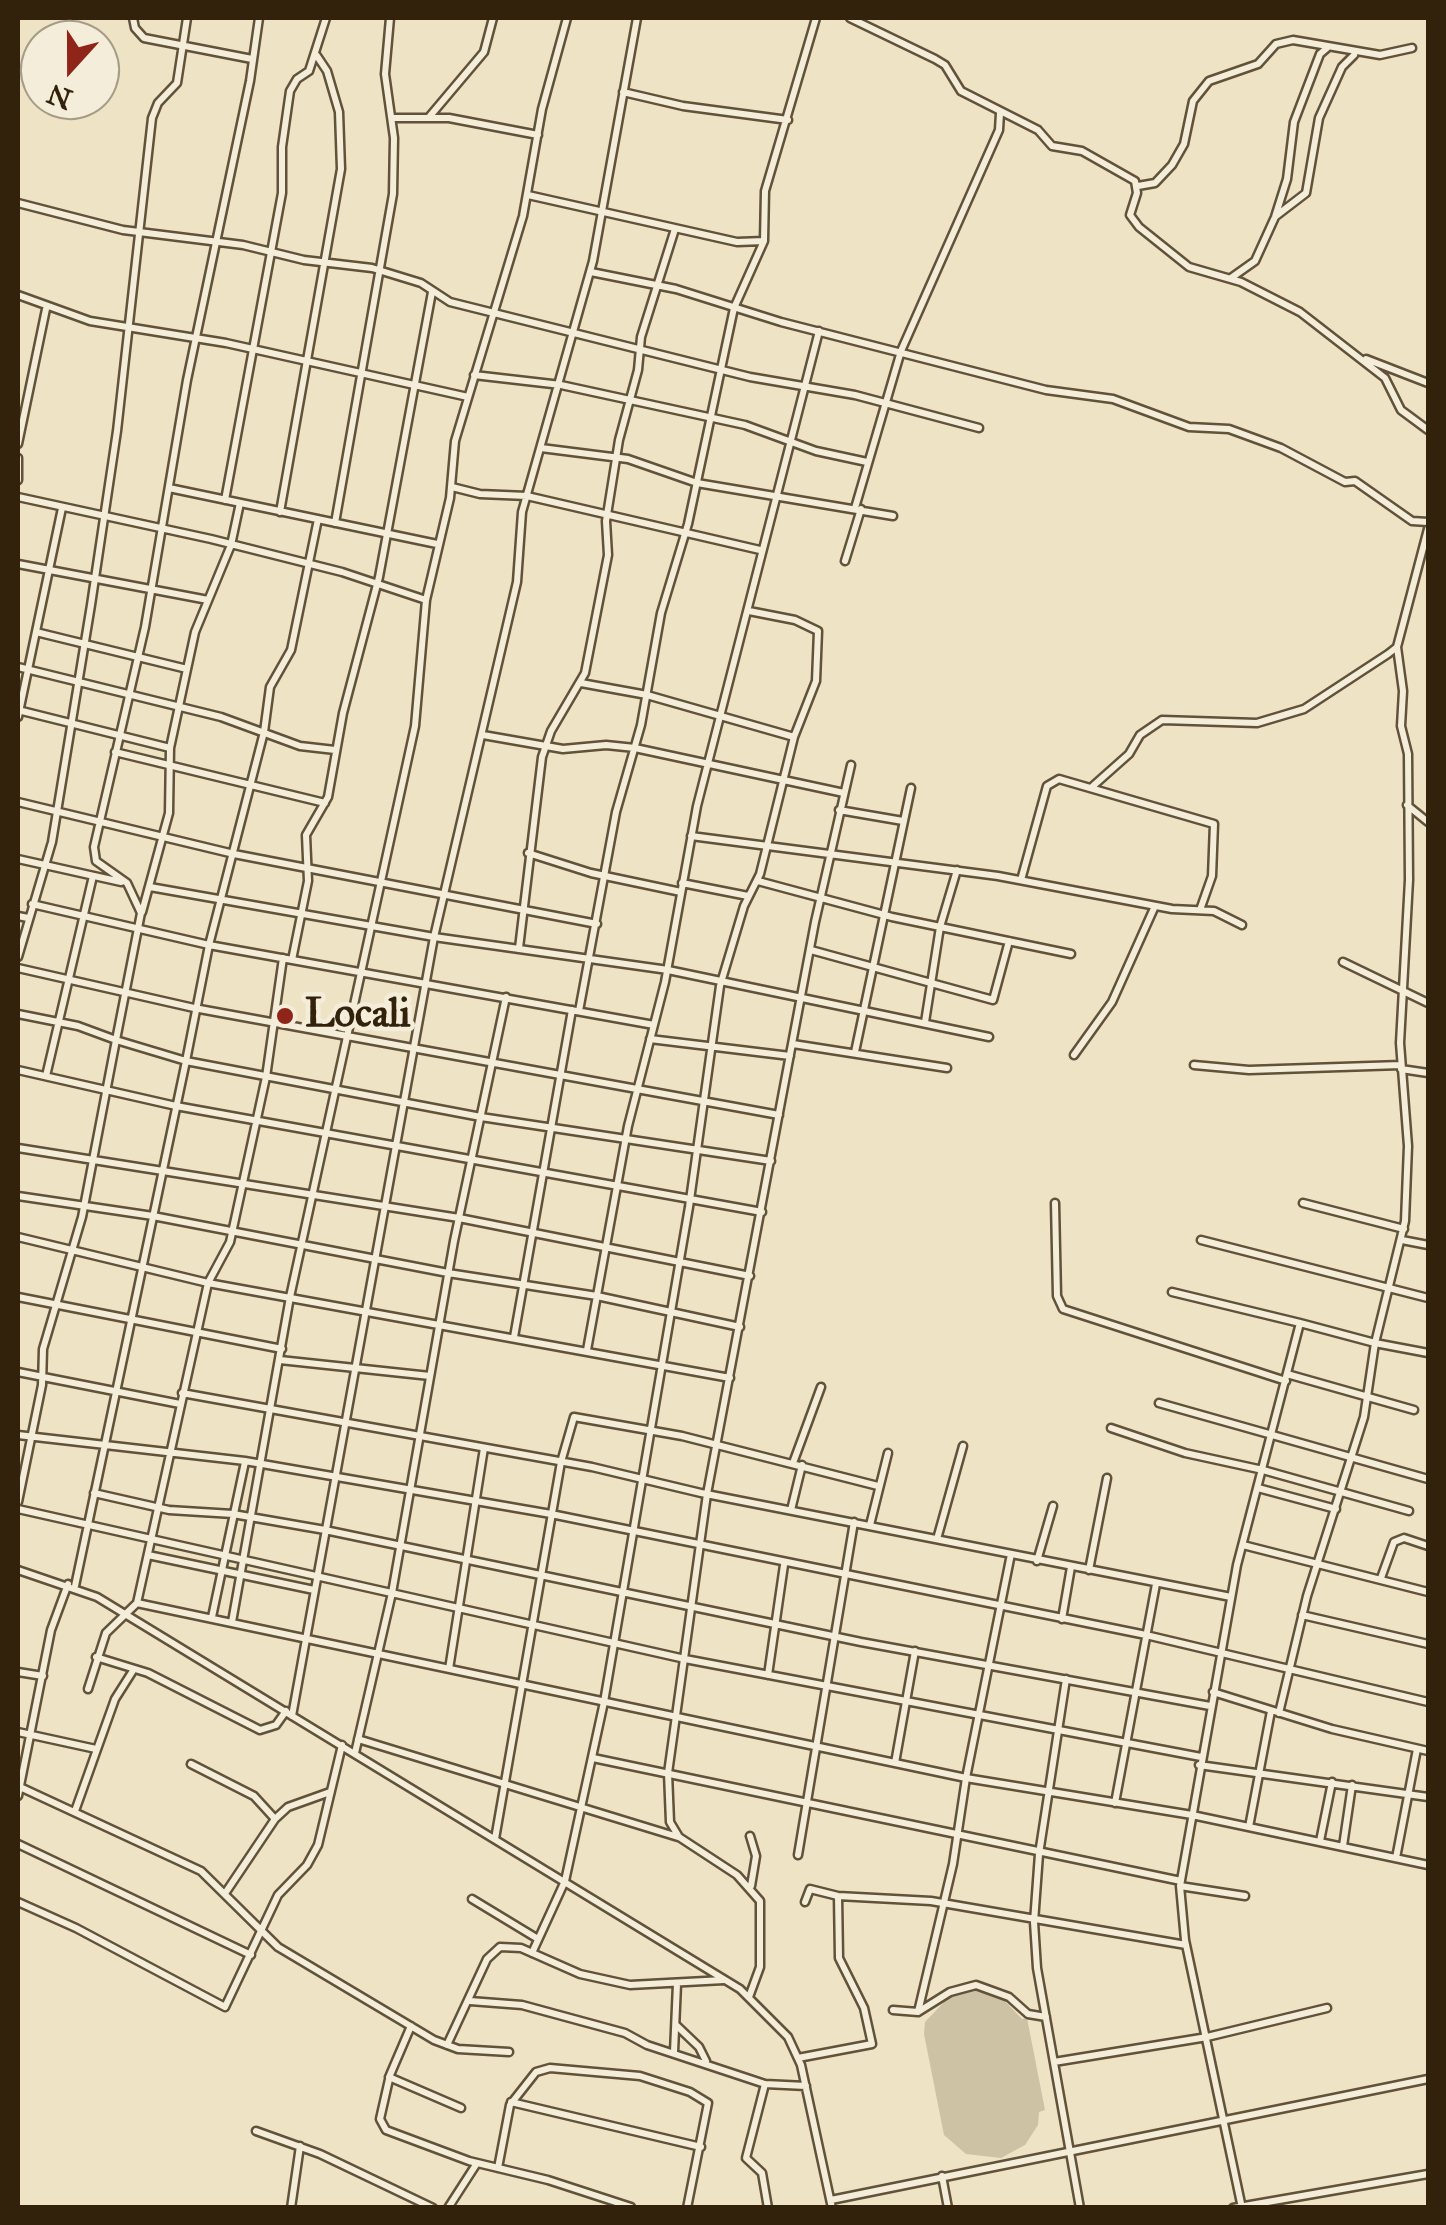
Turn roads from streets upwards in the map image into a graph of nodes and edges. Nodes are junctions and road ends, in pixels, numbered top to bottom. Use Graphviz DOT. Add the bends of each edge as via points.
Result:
graph roads {
  1 [pos="133,18"];
  2 [pos="187,18"];
  3 [pos="259,18"];
  4 [pos="326,18"];
  5 [pos="390,18"];
  6 [pos="493,18"];
  7 [pos="567,18"];
  8 [pos="636,18"];
  9 [pos="816,18"];
  10 [pos="850,18"];
  11 [pos="182,46"];
  12 [pos="1327,47"];
  13 [pos="1412,48"];
  14 [pos="1357,53"];
  15 [pos="316,55"];
  16 [pos="252,59"];
  17 [pos="623,92"];
  18 [pos="1000,112"];
  19 [pos="429,117"];
  20 [pos="392,118"];
  21 [pos="788,120"];
  22 [pos="538,135"];
  23 [pos="1138,186"];
  24 [pos="528,195"];
  25 [pos="18,203"];
  26 [pos="600,214"];
  27 [pos="1275,217"];
  28 [pos="675,229"];
  29 [pos="141,232"];
  30 [pos="213,241"];
  31 [pos="764,241"];
  32 [pos="271,251"];
  33 [pos="326,263"];
  34 [pos="380,270"];
  35 [pos="591,272"];
  36 [pos="1230,278"];
  37 [pos="656,284"];
  38 [pos="432,292"];
  39 [pos="18,295"];
  40 [pos="46,308"];
  41 [pos="734,308"];
  42 [pos="492,312"];
  43 [pos="130,326"];
  44 [pos="819,331"];
  45 [pos="575,332"];
  46 [pos="195,338"];
  47 [pos="642,350"];
  48 [pos="901,351"];
  49 [pos="252,352"];
  50 [pos="1360,357"];
  51 [pos="308,364"];
  52 [pos="720,370"];
  53 [pos="361,375"];
  54 [pos="474,375"];
  55 [pos="1428,383"];
  56 [pos="415,386"];
  57 [pos="560,386"];
  58 [pos="806,387"];
  59 [pos="468,397"];
  60 [pos="630,401"];
  61 [pos="884,404"];
  62 [pos="711,418"];
  63 [pos="979,428"];
  64 [pos="1428,430"];
  65 [pos="791,442"];
  66 [pos="18,444"];
  67 [pos="541,448"];
  68 [pos="617,456"];
  69 [pos="18,458"];
  70 [pos="867,462"];
  71 [pos="18,480"];
  72 [pos="698,484"];
  73 [pos="452,487"];
  74 [pos="169,488"];
  75 [pos="775,495"];
  76 [pos="18,496"];
  77 [pos="527,496"];
  78 [pos="225,500"];
  79 [pos="240,503"];
  80 [pos="62,508"];
  81 [pos="858,509"];
  82 [pos="280,512"];
  83 [pos="606,516"];
  84 [pos="893,516"];
  85 [pos="104,519"];
  86 [pos="318,520"];
  87 [pos="334,523"];
  88 [pos="1428,525"];
  89 [pos="162,529"];
  90 [pos="686,532"];
  91 [pos="388,535"];
  92 [pos="438,544"];
  93 [pos="232,545"];
  94 [pos="760,550"];
  95 [pos="845,561"];
  96 [pos="18,564"];
  97 [pos="311,565"];
  98 [pos="48,570"];
  99 [pos="95,580"];
  100 [pos="378,584"];
  101 [pos="152,590"];
  102 [pos="208,600"];
  103 [pos="426,600"];
  104 [pos="748,611"];
  105 [pos="36,632"];
  106 [pos="85,644"];
  107 [pos="1396,647"];
  108 [pos="138,655"];
  109 [pos="18,667"];
  110 [pos="187,669"];
  111 [pos="28,670"];
  112 [pos="79,680"];
  113 [pos="581,683"];
  114 [pos="129,694"];
  115 [pos="647,695"];
  116 [pos="180,709"];
  117 [pos="18,713"];
  118 [pos="718,718"];
  119 [pos="71,723"];
  120 [pos="264,732"];
  121 [pos="483,734"];
  122 [pos="119,736"];
  123 [pos="794,737"];
  124 [pos="545,747"];
  125 [pos="170,748"];
  126 [pos="635,748"];
  127 [pos="335,750"];
  128 [pos="115,752"];
  129 [pos="707,764"];
  130 [pos="851,765"];
  131 [pos="170,766"];
  132 [pos="782,782"];
  133 [pos="252,784"];
  134 [pos="1093,786"];
  135 [pos="910,788"];
  136 [pos="844,793"];
  137 [pos="18,802"];
  138 [pos="326,803"];
  139 [pos="1407,805"];
  140 [pos="839,810"];
  141 [pos="56,815"];
  142 [pos="903,821"];
  143 [pos="1428,822"];
  144 [pos="99,824"];
  145 [pos="164,836"];
  146 [pos="691,836"];
  147 [pos="766,845"];
  148 [pos="528,853"];
  149 [pos="234,854"];
  150 [pos="830,854"];
  151 [pos="18,859"];
  152 [pos="894,862"];
  153 [pos="43,865"];
  154 [pos="308,869"];
  155 [pos="957,870"];
  156 [pos="93,876"];
  157 [pos="606,876"];
  158 [pos="1021,880"];
  159 [pos="758,881"];
  160 [pos="127,883"];
  161 [pos="380,884"];
  162 [pos="150,886"];
  163 [pos="682,887"];
  164 [pos="444,896"];
  165 [pos="748,896"];
  166 [pos="222,898"];
  167 [pos="820,898"];
  168 [pos="32,904"];
  169 [pos="1155,906"];
  170 [pos="1200,910"];
  171 [pos="524,912"];
  172 [pos="141,913"];
  173 [pos="302,913"];
  174 [pos="882,914"];
  175 [pos="18,916"];
  176 [pos="28,918"];
  177 [pos="83,918"];
  178 [pos="597,924"];
  179 [pos="370,925"];
  180 [pos="1242,925"];
  181 [pos="940,927"];
  182 [pos="138,930"];
  183 [pos="434,937"];
  184 [pos="1009,942"];
  185 [pos="208,945"];
  186 [pos="519,948"];
  187 [pos="812,950"];
  188 [pos="18,953"];
  189 [pos="1072,954"];
  190 [pos="287,959"];
  191 [pos="590,962"];
  192 [pos="1343,962"];
  193 [pos="872,966"];
  194 [pos="18,968"];
  195 [pos="668,970"];
  196 [pos="360,972"];
  197 [pos="69,978"];
  198 [pos="722,982"];
  199 [pos="930,982"];
  200 [pos="428,984"];
  201 [pos="126,992"];
  202 [pos="1404,992"];
  203 [pos="804,996"];
  204 [pos="506,997"];
  205 [pos="1428,1003"];
  206 [pos="194,1008"];
  207 [pos="862,1008"];
  208 [pos="576,1010"];
  209 [pos="18,1014"];
  210 [pos="58,1022"];
  211 [pos="274,1022"];
  212 [pos="925,1022"];
  213 [pos="654,1026"];
  214 [pos="348,1035"];
  215 [pos="989,1036"];
  216 [pos="650,1039"];
  217 [pos="116,1040"];
  218 [pos="793,1044"];
  219 [pos="712,1048"];
  220 [pos="416,1049"];
  221 [pos="855,1052"];
  222 [pos="1074,1055"];
  223 [pos="790,1056"];
  224 [pos="186,1061"];
  225 [pos="492,1063"];
  226 [pos="1194,1065"];
  227 [pos="1401,1067"];
  228 [pos="948,1068"];
  229 [pos="18,1070"];
  230 [pos="1428,1073"];
  231 [pos="46,1076"];
  232 [pos="561,1076"];
  233 [pos="266,1077"];
  234 [pos="636,1089"];
  235 [pos="104,1091"];
  236 [pos="336,1092"];
  237 [pos="706,1103"];
  238 [pos="406,1104"];
  239 [pos="176,1106"];
  240 [pos="779,1115"];
  241 [pos="481,1117"];
  242 [pos="256,1121"];
  243 [pos="552,1128"];
  244 [pos="327,1134"];
  245 [pos="626,1139"];
  246 [pos="399,1146"];
  247 [pos="18,1148"];
  248 [pos="698,1150"];
  249 [pos="472,1158"];
  250 [pos="93,1161"];
  251 [pos="771,1161"];
  252 [pos="545,1170"];
  253 [pos="162,1173"];
  254 [pos="619,1184"];
  255 [pos="242,1186"];
  256 [pos="18,1196"];
  257 [pos="310,1198"];
  258 [pos="690,1198"];
  259 [pos="1055,1203"];
  260 [pos="1303,1203"];
  261 [pos="84,1204"];
  262 [pos="387,1208"];
  263 [pos="762,1212"];
  264 [pos="153,1216"];
  265 [pos="459,1218"];
  266 [pos="1404,1229"];
  267 [pos="233,1230"];
  268 [pos="533,1232"];
  269 [pos="18,1237"];
  270 [pos="1201,1240"];
  271 [pos="1402,1240"];
  272 [pos="302,1243"];
  273 [pos="1428,1245"];
  274 [pos="608,1246"];
  275 [pos="73,1250"];
  276 [pos="376,1258"];
  277 [pos="679,1262"];
  278 [pos="142,1268"];
  279 [pos="448,1273"];
  280 [pos="750,1276"];
  281 [pos="208,1282"];
  282 [pos="524,1285"];
  283 [pos="1390,1286"];
  284 [pos="1172,1292"];
  285 [pos="598,1296"];
  286 [pos="18,1297"];
  287 [pos="290,1297"];
  288 [pos="1428,1298"];
  289 [pos="56,1304"];
  290 [pos="364,1310"];
  291 [pos="669,1311"];
  292 [pos="131,1318"];
  293 [pos="438,1323"];
  294 [pos="1300,1323"];
  295 [pos="740,1327"];
  296 [pos="196,1332"];
  297 [pos="514,1337"];
  298 [pos="1375,1343"];
  299 [pos="282,1349"];
  300 [pos="587,1350"];
  301 [pos="1428,1353"];
  302 [pos="280,1360"];
  303 [pos="354,1365"];
  304 [pos="659,1365"];
  305 [pos="18,1372"];
  306 [pos="42,1376"];
  307 [pos="430,1376"];
  308 [pos="730,1378"];
  309 [pos="1286,1378"];
  310 [pos="820,1387"];
  311 [pos="115,1391"];
  312 [pos="182,1394"];
  313 [pos="1367,1395"];
  314 [pos="1159,1403"];
  315 [pos="180,1404"];
  316 [pos="272,1410"];
  317 [pos="1414,1410"];
  318 [pos="345,1422"];
  319 [pos="1111,1428"];
  320 [pos="648,1430"];
  321 [pos="18,1435"];
  322 [pos="1272,1435"];
  323 [pos="420,1436"];
  324 [pos="32,1437"];
  325 [pos="103,1446"];
  326 [pos="717,1446"];
  327 [pos="962,1446"];
  328 [pos="484,1448"];
  329 [pos="169,1451"];
  330 [pos="888,1454"];
  331 [pos="1352,1458"];
  332 [pos="245,1461"];
  333 [pos="560,1462"];
  334 [pos="263,1464"];
  335 [pos="797,1464"];
  336 [pos="1263,1470"];
  337 [pos="336,1477"];
  338 [pos="642,1478"];
  339 [pos="1107,1478"];
  340 [pos="1428,1479"];
  341 [pos="878,1486"];
  342 [pos="1258,1488"];
  343 [pos="410,1490"];
  344 [pos="1342,1491"];
  345 [pos="94,1493"];
  346 [pos="707,1494"];
  347 [pos="475,1502"];
  348 [pos="18,1505"];
  349 [pos="1053,1506"];
  350 [pos="159,1508"];
  351 [pos="1336,1509"];
  352 [pos="791,1510"];
  353 [pos="1409,1511"];
  354 [pos="233,1514"];
  355 [pos="551,1514"];
  356 [pos="252,1517"];
  357 [pos="854,1522"];
  358 [pos="870,1524"];
  359 [pos="88,1525"];
  360 [pos="325,1530"];
  361 [pos="631,1533"];
  362 [pos="937,1539"];
  363 [pos="152,1540"];
  364 [pos="1243,1544"];
  365 [pos="400,1545"];
  366 [pos="700,1546"];
  367 [pos="1428,1546"];
  368 [pos="1011,1554"];
  369 [pos="148,1555"];
  370 [pos="224,1556"];
  371 [pos="244,1560"];
  372 [pos="466,1560"];
  373 [pos="1036,1560"];
  374 [pos="1318,1562"];
  375 [pos="784,1565"];
  376 [pos="1071,1567"];
  377 [pos="18,1570"];
  378 [pos="1090,1570"];
  379 [pos="221,1572"];
  380 [pos="844,1575"];
  381 [pos="241,1576"];
  382 [pos="316,1576"];
  383 [pos="540,1576"];
  384 [pos="1381,1578"];
  385 [pos="1156,1584"];
  386 [pos="71,1585"];
  387 [pos="314,1590"];
  388 [pos="620,1590"];
  389 [pos="1428,1592"];
  390 [pos="392,1594"];
  391 [pos="1231,1597"];
  392 [pos="136,1602"];
  393 [pos="694,1605"];
  394 [pos="1000,1608"];
  395 [pos="458,1609"];
  396 [pos="123,1613"];
  397 [pos="1302,1615"];
  398 [pos="212,1617"];
  399 [pos="1062,1619"];
  400 [pos="232,1622"];
  401 [pos="776,1623"];
  402 [pos="532,1625"];
  403 [pos="1146,1635"];
  404 [pos="834,1636"];
  405 [pos="308,1638"];
  406 [pos="612,1643"];
  407 [pos="1428,1644"];
  408 [pos="915,1652"];
  409 [pos="1220,1653"];
  410 [pos="379,1654"];
  411 [pos="96,1657"];
  412 [pos="685,1659"];
  413 [pos="990,1665"];
  414 [pos="134,1669"];
  415 [pos="449,1669"];
  416 [pos="1289,1669"];
  417 [pos="18,1672"];
  418 [pos="768,1675"];
  419 [pos="43,1676"];
  420 [pos="1066,1679"];
  421 [pos="524,1686"];
  422 [pos="825,1686"];
  423 [pos="88,1689"];
  424 [pos="1136,1692"];
  425 [pos="1213,1692"];
  426 [pos="1428,1692"];
  427 [pos="604,1702"];
  428 [pos="906,1702"];
  429 [pos="1427,1702"];
  430 [pos="1210,1706"];
  431 [pos="1275,1712"];
  432 [pos="289,1714"];
  433 [pos="675,1718"];
  434 [pos="980,1718"];
  435 [pos="1056,1731"];
  436 [pos="18,1732"];
  437 [pos="30,1735"];
  438 [pos="358,1739"];
  439 [pos="1126,1744"];
  440 [pos="342,1746"];
  441 [pos="815,1747"];
  442 [pos="1418,1748"];
  443 [pos="96,1749"];
  444 [pos="1428,1751"];
  445 [pos="354,1754"];
  446 [pos="593,1758"];
  447 [pos="1200,1761"];
  448 [pos="191,1764"];
  449 [pos="895,1764"];
  450 [pos="668,1773"];
  451 [pos="1258,1773"];
  452 [pos="966,1778"];
  453 [pos="1332,1782"];
  454 [pos="506,1785"];
  455 [pos="1352,1785"];
  456 [pos="19,1791"];
  457 [pos="1048,1791"];
  458 [pos="330,1792"];
  459 [pos="1409,1794"];
  460 [pos="1428,1797"];
  461 [pos="804,1804"];
  462 [pos="1116,1804"];
  463 [pos="581,1811"];
  464 [pos="75,1812"];
  465 [pos="1192,1814"];
  466 [pos="275,1819"];
  467 [pos="1249,1826"];
  468 [pos="750,1836"];
  469 [pos="957,1837"];
  470 [pos="495,1838"];
  471 [pos="679,1838"];
  472 [pos="1320,1842"];
  473 [pos="18,1844"];
  474 [pos="1343,1846"];
  475 [pos="1039,1854"];
  476 [pos="798,1855"];
  477 [pos="1396,1858"];
  478 [pos="1428,1865"];
  479 [pos="564,1881"];
  480 [pos="1181,1883"];
  481 [pos="751,1886"];
  482 [pos="226,1892"];
  483 [pos="838,1896"];
  484 [pos="1244,1896"];
  485 [pos="472,1899"];
  486 [pos="18,1902"];
  487 [pos="805,1902"];
  488 [pos="945,1904"];
  489 [pos="1034,1922"];
  490 [pos="264,1934"];
  491 [pos="538,1939"];
  492 [pos="1186,1945"];
  493 [pos="532,1953"];
  494 [pos="252,1956"];
  495 [pos="726,1980"];
  496 [pos="678,1984"];
  497 [pos="749,1997"];
  498 [pos="470,2000"];
  499 [pos="1327,2008"];
  500 [pos="893,2010"];
  501 [pos="918,2012"];
  502 [pos="1046,2017"];
  503 [pos="676,2025"];
  504 [pos="411,2026"];
  505 [pos="1206,2037"];
  506 [pos="446,2045"];
  507 [pos="509,2052"];
  508 [pos="674,2052"];
  509 [pos="798,2058"];
  510 [pos="706,2062"];
  511 [pos="1054,2062"];
  512 [pos="390,2078"];
  513 [pos="1428,2079"];
  514 [pos="765,2084"];
  515 [pos="806,2086"];
  516 [pos="511,2102"];
  517 [pos="462,2108"];
  518 [pos="1224,2118"];
  519 [pos="256,2132"];
  520 [pos="300,2146"];
  521 [pos="702,2147"];
  522 [pos="1070,2148"];
  523 [pos="477,2163"];
  524 [pos="498,2168"];
  525 [pos="942,2176"];
  526 [pos="1428,2176"];
  527 [pos="831,2204"];
  528 [pos="1239,2207"];
  529 [pos="292,2208"];
  530 [pos="432,2208"];
  531 [pos="448,2208"];
  532 [pos="631,2208"];
  533 [pos="687,2208"];
  534 [pos="768,2208"];
  535 [pos="948,2208"];
  536 [pos="1080,2208"];
  1 -- 11 [label="street" via="144,38"];
  2 -- 11 [label="street"];
  3 -- 16 [label="street"];
  4 -- 15 [label="street"];
  5 -- 20 [label="street" via="386,74"];
  6 -- 19 [label="street" via="484,52"];
  7 -- 22 [label="street"];
  8 -- 17 [label="street"];
  9 -- 21 [label="street"];
  10 -- 18 [label="street" via="945,65 960,91"];
  11 -- 16 [label="street"];
  11 -- 29 [label="street" via="177,84 152,118"];
  12 -- 14 [label="street"];
  12 -- 23 [label="street" via="1276,44 1258,64 1209,82 1193,101 1184,144 1172,164 1154,183"];
  12 -- 27 [label="street" via="1294,122"];
  13 -- 14 [label="street"];
  14 -- 27 [label="street" via="1342,67 1320,118 1306,194"];
  15 -- 32 [label="street" via="290,91"];
  15 -- 33 [label="street" via="343,128"];
  16 -- 30 [label="street"];
  17 -- 21 [label="street"];
  17 -- 26 [label="street"];
  18 -- 23 [label="street" via="1038,130 1052,146 1082,152"];
  18 -- 48 [label="street" via="999,130"];
  19 -- 20 [label="street"];
  19 -- 22 [label="street"];
  20 -- 34 [label="street" via="393,194"];
  21 -- 31 [label="street" via="765,191"];
  22 -- 24 [label="street"];
  23 -- 36 [label="street" via="1132,220 1190,267"];
  24 -- 26 [label="street"];
  24 -- 42 [label="street"];
  25 -- 29 [label="street"];
  26 -- 28 [label="street"];
  26 -- 35 [label="street"];
  27 -- 36 [label="street" via="1256,261"];
  28 -- 31 [label="street"];
  28 -- 37 [label="street"];
  29 -- 30 [label="street"];
  29 -- 43 [label="street"];
  30 -- 32 [label="street"];
  30 -- 46 [label="street"];
  31 -- 41 [label="street"];
  32 -- 33 [label="street"];
  32 -- 49 [label="street"];
  33 -- 34 [label="street"];
  33 -- 51 [label="street"];
  34 -- 38 [label="street"];
  34 -- 53 [label="street"];
  35 -- 37 [label="street"];
  35 -- 45 [label="street"];
  36 -- 50 [label="street" via="1288,304"];
  37 -- 41 [label="street"];
  37 -- 47 [label="street"];
  38 -- 42 [label="street"];
  38 -- 56 [label="street"];
  39 -- 40 [label="street"];
  40 -- 43 [label="street"];
  40 -- 66 [label="street"];
  41 -- 44 [label="street"];
  41 -- 52 [label="street"];
  42 -- 45 [label="street"];
  42 -- 54 [label="street"];
  43 -- 46 [label="street"];
  43 -- 85 [label="street"];
  44 -- 48 [label="street"];
  44 -- 58 [label="street"];
  45 -- 47 [label="street"];
  45 -- 57 [label="street"];
  46 -- 49 [label="street"];
  46 -- 74 [label="street"];
  47 -- 52 [label="street"];
  47 -- 60 [label="street"];
  48 -- 61 [label="street"];
  48 -- 88 [label="street" via="1046,390 1113,400 1189,427 1229,429 1360,483 1412,521"];
  49 -- 51 [label="street"];
  49 -- 78 [label="street"];
  50 -- 55 [label="street"];
  50 -- 64 [label="street" via="1385,378 1401,410"];
  51 -- 53 [label="street"];
  51 -- 82 [label="street"];
  52 -- 58 [label="street"];
  52 -- 62 [label="street"];
  53 -- 56 [label="street"];
  53 -- 87 [label="street"];
  54 -- 57 [label="street"];
  54 -- 59 [label="street"];
  56 -- 59 [label="street"];
  56 -- 91 [label="street"];
  57 -- 60 [label="street"];
  57 -- 67 [label="street"];
  58 -- 61 [label="street"];
  58 -- 65 [label="street"];
  59 -- 73 [label="street" via="455,441"];
  60 -- 62 [label="street"];
  60 -- 68 [label="street"];
  61 -- 63 [label="street"];
  61 -- 70 [label="street"];
  62 -- 65 [label="street"];
  62 -- 72 [label="street"];
  65 -- 70 [label="street"];
  65 -- 75 [label="street"];
  67 -- 68 [label="street"];
  67 -- 77 [label="street"];
  68 -- 72 [label="street"];
  68 -- 83 [label="street"];
  69 -- 71 [label="street"];
  70 -- 81 [label="street"];
  72 -- 75 [label="street"];
  72 -- 90 [label="street"];
  73 -- 77 [label="street"];
  73 -- 92 [label="street"];
  74 -- 78 [label="street"];
  74 -- 89 [label="street"];
  75 -- 81 [label="street"];
  75 -- 94 [label="street"];
  76 -- 80 [label="street"];
  77 -- 83 [label="street"];
  77 -- 121 [label="street" via="517,582"];
  78 -- 79 [label="street"];
  79 -- 82 [label="street"];
  79 -- 93 [label="street"];
  80 -- 85 [label="street"];
  80 -- 98 [label="street"];
  81 -- 84 [label="street"];
  81 -- 95 [label="street"];
  82 -- 86 [label="street"];
  83 -- 90 [label="street"];
  83 -- 113 [label="street" via="608,555"];
  85 -- 89 [label="street"];
  85 -- 99 [label="street"];
  86 -- 87 [label="street"];
  86 -- 97 [label="street"];
  87 -- 91 [label="street"];
  88 -- 107 [label="street"];
  89 -- 93 [label="street"];
  89 -- 101 [label="street"];
  90 -- 94 [label="street"];
  90 -- 115 [label="street" via="661,613"];
  91 -- 92 [label="street"];
  91 -- 100 [label="street"];
  92 -- 103 [label="street"];
  93 -- 97 [label="street"];
  93 -- 102 [label="street"];
  94 -- 104 [label="street"];
  96 -- 98 [label="street"];
  97 -- 100 [label="street"];
  97 -- 120 [label="street" via="291,650 270,687"];
  98 -- 99 [label="street"];
  98 -- 105 [label="street"];
  99 -- 101 [label="street"];
  99 -- 106 [label="street"];
  100 -- 103 [label="street"];
  100 -- 127 [label="street"];
  101 -- 102 [label="street"];
  101 -- 108 [label="street"];
  102 -- 110 [label="street"];
  103 -- 161 [label="street" via="415,726"];
  104 -- 118 [label="street"];
  104 -- 123 [label="street" via="812,626 820,636 816,681"];
  105 -- 106 [label="street"];
  105 -- 111 [label="street"];
  106 -- 108 [label="street"];
  106 -- 112 [label="street"];
  107 -- 134 [label="street" via="1304,709 1257,723 1162,720"];
  107 -- 139 [label="street"];
  108 -- 110 [label="street"];
  108 -- 114 [label="street"];
  109 -- 111 [label="street"];
  110 -- 116 [label="street"];
  111 -- 112 [label="street"];
  111 -- 117 [label="street"];
  112 -- 114 [label="street"];
  112 -- 119 [label="street"];
  113 -- 115 [label="street"];
  113 -- 124 [label="street"];
  114 -- 116 [label="street"];
  114 -- 122 [label="street"];
  115 -- 118 [label="street"];
  115 -- 126 [label="street"];
  116 -- 120 [label="street"];
  116 -- 125 [label="street"];
  117 -- 119 [label="street"];
  118 -- 123 [label="street"];
  118 -- 129 [label="street"];
  119 -- 122 [label="street"];
  119 -- 141 [label="street"];
  120 -- 127 [label="street"];
  120 -- 133 [label="street"];
  121 -- 124 [label="street"];
  121 -- 164 [label="street"];
  122 -- 125 [label="street"];
  122 -- 128 [label="street"];
  123 -- 132 [label="street"];
  124 -- 126 [label="street"];
  124 -- 148 [label="street"];
  125 -- 131 [label="street"];
  126 -- 129 [label="street"];
  126 -- 157 [label="street"];
  127 -- 138 [label="street"];
  128 -- 131 [label="street"];
  128 -- 144 [label="street"];
  129 -- 132 [label="street"];
  129 -- 146 [label="street"];
  130 -- 136 [label="street"];
  131 -- 133 [label="street"];
  131 -- 145 [label="street"];
  132 -- 136 [label="street"];
  132 -- 147 [label="street"];
  133 -- 138 [label="street"];
  133 -- 149 [label="street"];
  134 -- 158 [label="street" via="1059,780 1047,786"];
  134 -- 170 [label="street" via="1214,824 1212,876"];
  135 -- 142 [label="street"];
  136 -- 140 [label="street"];
  137 -- 141 [label="street"];
  138 -- 154 [label="street" via="306,835"];
  139 -- 143 [label="street"];
  139 -- 202 [label="street"];
  140 -- 142 [label="street"];
  140 -- 150 [label="street"];
  141 -- 144 [label="street"];
  141 -- 153 [label="street"];
  142 -- 152 [label="street"];
  144 -- 145 [label="street"];
  144 -- 160 [label="street" via="96,861"];
  145 -- 149 [label="street"];
  145 -- 162 [label="street"];
  146 -- 147 [label="street"];
  146 -- 163 [label="street"];
  147 -- 150 [label="street"];
  147 -- 159 [label="street"];
  148 -- 157 [label="street"];
  148 -- 171 [label="street"];
  149 -- 154 [label="street"];
  149 -- 166 [label="street"];
  150 -- 152 [label="street"];
  150 -- 167 [label="street"];
  151 -- 153 [label="street"];
  152 -- 155 [label="street"];
  152 -- 174 [label="street"];
  153 -- 156 [label="street"];
  153 -- 168 [label="street"];
  154 -- 161 [label="street"];
  154 -- 173 [label="street"];
  155 -- 158 [label="street"];
  155 -- 181 [label="street"];
  156 -- 160 [label="street"];
  156 -- 177 [label="street"];
  157 -- 163 [label="street"];
  157 -- 178 [label="street"];
  158 -- 169 [label="street"];
  159 -- 165 [label="street"];
  159 -- 167 [label="street"];
  160 -- 172 [label="street"];
  161 -- 164 [label="street"];
  161 -- 179 [label="street"];
  162 -- 166 [label="street"];
  162 -- 172 [label="street"];
  163 -- 165 [label="street"];
  163 -- 195 [label="street"];
  164 -- 171 [label="street"];
  164 -- 183 [label="street"];
  165 -- 198 [label="street"];
  166 -- 173 [label="street"];
  166 -- 185 [label="street"];
  167 -- 174 [label="street"];
  167 -- 187 [label="street"];
  168 -- 176 [label="street"];
  168 -- 177 [label="street"];
  169 -- 170 [label="street"];
  169 -- 222 [label="street" via="1112,1002"];
  170 -- 180 [label="street"];
  171 -- 178 [label="street"];
  171 -- 186 [label="street"];
  172 -- 182 [label="street"];
  173 -- 179 [label="street"];
  173 -- 190 [label="street"];
  174 -- 181 [label="street"];
  174 -- 193 [label="street"];
  175 -- 176 [label="street"];
  176 -- 188 [label="street"];
  177 -- 182 [label="street"];
  177 -- 197 [label="street"];
  178 -- 191 [label="street"];
  179 -- 183 [label="street"];
  179 -- 196 [label="street"];
  181 -- 184 [label="street"];
  181 -- 199 [label="street"];
  182 -- 185 [label="street"];
  182 -- 201 [label="street"];
  183 -- 186 [label="street"];
  183 -- 200 [label="street"];
  184 -- 189 [label="street"];
  184 -- 199 [label="street" via="992,1000"];
  185 -- 190 [label="street"];
  185 -- 206 [label="street"];
  186 -- 191 [label="street"];
  187 -- 193 [label="street"];
  187 -- 203 [label="street"];
  190 -- 196 [label="street"];
  190 -- 211 [label="street"];
  191 -- 195 [label="street"];
  191 -- 208 [label="street"];
  192 -- 202 [label="street"];
  193 -- 199 [label="street"];
  193 -- 207 [label="street"];
  194 -- 197 [label="street"];
  195 -- 198 [label="street"];
  195 -- 213 [label="street"];
  196 -- 200 [label="street"];
  196 -- 214 [label="street"];
  197 -- 201 [label="street"];
  197 -- 210 [label="street"];
  198 -- 203 [label="street"];
  198 -- 219 [label="street"];
  199 -- 212 [label="street"];
  200 -- 204 [label="street"];
  200 -- 220 [label="street"];
  201 -- 206 [label="street"];
  201 -- 217 [label="street"];
  202 -- 205 [label="street"];
  202 -- 227 [label="street"];
  203 -- 207 [label="street"];
  203 -- 218 [label="street"];
  204 -- 208 [label="street"];
  204 -- 225 [label="street"];
  206 -- 211 [label="street"];
  206 -- 224 [label="street"];
  207 -- 212 [label="street"];
  207 -- 221 [label="street"];
  208 -- 213 [label="street"];
  208 -- 232 [label="street"];
  209 -- 210 [label="street"];
  210 -- 217 [label="street"];
  210 -- 231 [label="street"];
  211 -- 214 [label="street"];
  211 -- 233 [label="street"];
  212 -- 215 [label="street"];
  213 -- 216 [label="street"];
  214 -- 220 [label="street"];
  214 -- 236 [label="street"];
  216 -- 219 [label="street"];
  216 -- 234 [label="street"];
  217 -- 224 [label="street"];
  217 -- 235 [label="street"];
  218 -- 221 [label="street"];
  218 -- 223 [label="street"];
  219 -- 223 [label="street"];
  219 -- 237 [label="street"];
  220 -- 225 [label="street"];
  220 -- 238 [label="street"];
  221 -- 228 [label="street"];
  223 -- 240 [label="street"];
  224 -- 233 [label="street"];
  224 -- 239 [label="street"];
  225 -- 232 [label="street"];
  225 -- 241 [label="street"];
  226 -- 227 [label="street"];
  227 -- 230 [label="street"];
  227 -- 266 [label="street" via="1408,1146"];
  229 -- 231 [label="street"];
  231 -- 235 [label="street"];
  232 -- 234 [label="street"];
  232 -- 243 [label="street"];
  233 -- 236 [label="street"];
  233 -- 242 [label="street"];
  234 -- 237 [label="street"];
  234 -- 245 [label="street"];
  235 -- 239 [label="street"];
  235 -- 250 [label="street"];
  236 -- 238 [label="street"];
  236 -- 244 [label="street"];
  237 -- 240 [label="street"];
  237 -- 248 [label="street"];
  238 -- 241 [label="street"];
  238 -- 246 [label="street"];
  239 -- 242 [label="street"];
  239 -- 253 [label="street"];
  240 -- 251 [label="street"];
  241 -- 243 [label="street"];
  241 -- 249 [label="street"];
  242 -- 244 [label="street"];
  242 -- 255 [label="street"];
  243 -- 245 [label="street"];
  243 -- 252 [label="street"];
  244 -- 246 [label="street"];
  244 -- 257 [label="street"];
  245 -- 248 [label="street"];
  245 -- 254 [label="street"];
  246 -- 249 [label="street"];
  246 -- 262 [label="street"];
  247 -- 250 [label="street"];
  248 -- 251 [label="street"];
  248 -- 258 [label="street"];
  249 -- 252 [label="street"];
  249 -- 265 [label="street"];
  250 -- 253 [label="street"];
  250 -- 261 [label="street"];
  251 -- 263 [label="street"];
  252 -- 254 [label="street"];
  252 -- 268 [label="street"];
  253 -- 255 [label="street"];
  253 -- 264 [label="street"];
  254 -- 258 [label="street"];
  254 -- 274 [label="street"];
  255 -- 257 [label="street"];
  255 -- 267 [label="street"];
  256 -- 261 [label="street"];
  257 -- 262 [label="street"];
  257 -- 272 [label="street"];
  258 -- 263 [label="street"];
  258 -- 277 [label="street"];
  259 -- 309 [label="street" via="1057,1296 1063,1308"];
  260 -- 266 [label="street"];
  261 -- 264 [label="street"];
  261 -- 275 [label="street"];
  262 -- 265 [label="street"];
  262 -- 276 [label="street"];
  263 -- 280 [label="street"];
  264 -- 267 [label="street"];
  264 -- 278 [label="street"];
  265 -- 268 [label="street"];
  265 -- 279 [label="street"];
  266 -- 271 [label="street"];
  267 -- 272 [label="street"];
  267 -- 281 [label="street"];
  268 -- 274 [label="street"];
  268 -- 282 [label="street"];
  269 -- 275 [label="street"];
  270 -- 283 [label="street"];
  271 -- 273 [label="street"];
  271 -- 283 [label="street"];
  272 -- 276 [label="street"];
  272 -- 287 [label="street"];
  274 -- 277 [label="street"];
  274 -- 285 [label="street"];
  275 -- 278 [label="street"];
  275 -- 289 [label="street"];
  276 -- 279 [label="street"];
  276 -- 290 [label="street"];
  277 -- 280 [label="street"];
  277 -- 291 [label="street"];
  278 -- 281 [label="street"];
  278 -- 292 [label="street"];
  279 -- 282 [label="street"];
  279 -- 293 [label="street"];
  280 -- 295 [label="street"];
  281 -- 287 [label="street"];
  281 -- 296 [label="street"];
  282 -- 285 [label="street"];
  282 -- 297 [label="street"];
  283 -- 288 [label="street"];
  283 -- 298 [label="street"];
  284 -- 294 [label="street"];
  285 -- 291 [label="street"];
  285 -- 300 [label="street"];
  286 -- 289 [label="street"];
  287 -- 290 [label="street"];
  287 -- 299 [label="street"];
  289 -- 292 [label="street"];
  289 -- 306 [label="street"];
  290 -- 293 [label="street"];
  290 -- 303 [label="street"];
  291 -- 295 [label="street"];
  291 -- 304 [label="street"];
  292 -- 296 [label="street"];
  292 -- 311 [label="street"];
  293 -- 297 [label="street"];
  293 -- 307 [label="street"];
  294 -- 298 [label="street"];
  294 -- 309 [label="street"];
  295 -- 308 [label="street"];
  296 -- 299 [label="street"];
  296 -- 312 [label="street"];
  297 -- 300 [label="street"];
  298 -- 301 [label="street"];
  298 -- 313 [label="street"];
  299 -- 302 [label="street"];
  300 -- 304 [label="street"];
  302 -- 303 [label="street"];
  302 -- 316 [label="street"];
  303 -- 307 [label="street"];
  303 -- 318 [label="street"];
  304 -- 308 [label="street"];
  304 -- 320 [label="street"];
  305 -- 306 [label="street"];
  306 -- 311 [label="street"];
  306 -- 324 [label="street"];
  307 -- 323 [label="street"];
  308 -- 326 [label="street"];
  309 -- 313 [label="street"];
  309 -- 322 [label="street"];
  310 -- 335 [label="street"];
  311 -- 315 [label="street"];
  311 -- 325 [label="street"];
  312 -- 315 [label="street"];
  312 -- 316 [label="street"];
  313 -- 317 [label="street"];
  313 -- 331 [label="street"];
  314 -- 322 [label="street"];
  315 -- 329 [label="street"];
  316 -- 318 [label="street"];
  316 -- 334 [label="street"];
  318 -- 323 [label="street"];
  318 -- 337 [label="street"];
  319 -- 336 [label="street"];
  320 -- 326 [label="street"];
  320 -- 333 [label="street" via="574,1417"];
  320 -- 338 [label="street"];
  321 -- 324 [label="street"];
  322 -- 331 [label="street"];
  322 -- 336 [label="street"];
  323 -- 328 [label="street"];
  323 -- 343 [label="street"];
  324 -- 325 [label="street"];
  324 -- 348 [label="street"];
  325 -- 329 [label="street"];
  325 -- 345 [label="street"];
  326 -- 335 [label="street"];
  326 -- 346 [label="street"];
  327 -- 362 [label="street"];
  328 -- 333 [label="street"];
  328 -- 347 [label="street"];
  329 -- 332 [label="street"];
  329 -- 350 [label="street"];
  330 -- 341 [label="street"];
  331 -- 340 [label="street"];
  331 -- 344 [label="street"];
  332 -- 334 [label="street"];
  332 -- 354 [label="street"];
  333 -- 338 [label="street"];
  333 -- 355 [label="street"];
  334 -- 337 [label="street"];
  334 -- 356 [label="street"];
  335 -- 341 [label="street"];
  335 -- 352 [label="street"];
  336 -- 342 [label="street"];
  336 -- 344 [label="street"];
  337 -- 343 [label="street"];
  337 -- 360 [label="street"];
  338 -- 346 [label="street"];
  338 -- 361 [label="street"];
  339 -- 378 [label="street"];
  341 -- 358 [label="street"];
  342 -- 351 [label="street"];
  342 -- 364 [label="street"];
  343 -- 347 [label="street"];
  343 -- 365 [label="street"];
  344 -- 351 [label="street"];
  344 -- 353 [label="street"];
  345 -- 350 [label="street"];
  345 -- 359 [label="street"];
  346 -- 352 [label="street"];
  346 -- 366 [label="street"];
  347 -- 355 [label="street"];
  347 -- 372 [label="street"];
  348 -- 359 [label="street"];
  349 -- 373 [label="street"];
  350 -- 354 [label="street"];
  350 -- 363 [label="street"];
  351 -- 374 [label="street"];
  352 -- 357 [label="street"];
  354 -- 356 [label="street"];
  354 -- 370 [label="street"];
  355 -- 361 [label="street"];
  355 -- 383 [label="street"];
  356 -- 360 [label="street"];
  356 -- 371 [label="street"];
  357 -- 358 [label="street"];
  357 -- 380 [label="street"];
  358 -- 362 [label="street"];
  359 -- 363 [label="street"];
  359 -- 386 [label="street"];
  360 -- 365 [label="street"];
  360 -- 382 [label="street"];
  361 -- 366 [label="street"];
  361 -- 388 [label="street"];
  362 -- 368 [label="street"];
  363 -- 369 [label="street"];
  363 -- 370 [label="street"];
  364 -- 374 [label="street"];
  364 -- 391 [label="street"];
  365 -- 372 [label="street"];
  365 -- 390 [label="street"];
  366 -- 375 [label="street"];
  366 -- 393 [label="street"];
  367 -- 384 [label="street" via="1404,1538 1394,1542"];
  368 -- 373 [label="street"];
  368 -- 394 [label="street"];
  369 -- 379 [label="street"];
  369 -- 392 [label="street"];
  370 -- 371 [label="street"];
  370 -- 379 [label="street"];
  371 -- 381 [label="street"];
  371 -- 382 [label="street"];
  372 -- 383 [label="street"];
  372 -- 395 [label="street"];
  373 -- 376 [label="street"];
  374 -- 384 [label="street"];
  374 -- 397 [label="street"];
  375 -- 380 [label="street"];
  375 -- 401 [label="street"];
  376 -- 378 [label="street"];
  376 -- 399 [label="street"];
  377 -- 386 [label="street"];
  378 -- 385 [label="street"];
  379 -- 381 [label="street"];
  379 -- 398 [label="street"];
  380 -- 394 [label="street"];
  380 -- 404 [label="street"];
  381 -- 387 [label="street"];
  381 -- 400 [label="street"];
  382 -- 387 [label="street"];
  382 -- 390 [label="street"];
  383 -- 388 [label="street"];
  383 -- 402 [label="street"];
  384 -- 389 [label="street"];
  385 -- 391 [label="street"];
  385 -- 403 [label="street"];
  386 -- 396 [label="street"];
  386 -- 419 [label="street" via="50,1630"];
  387 -- 405 [label="street"];
  388 -- 393 [label="street"];
  388 -- 406 [label="street"];
  390 -- 395 [label="street"];
  390 -- 410 [label="street"];
  391 -- 409 [label="street"];
  392 -- 396 [label="street"];
  392 -- 398 [label="street"];
  393 -- 401 [label="street"];
  393 -- 412 [label="street"];
  394 -- 399 [label="street"];
  394 -- 413 [label="street"];
  395 -- 402 [label="street"];
  395 -- 415 [label="street"];
  396 -- 411 [label="street"];
  396 -- 432 [label="street"];
  397 -- 407 [label="street"];
  397 -- 416 [label="street"];
  398 -- 400 [label="street"];
  399 -- 403 [label="street"];
  400 -- 405 [label="street"];
  401 -- 404 [label="street"];
  401 -- 418 [label="street"];
  402 -- 406 [label="street"];
  402 -- 421 [label="street"];
  403 -- 409 [label="street"];
  403 -- 424 [label="street"];
  404 -- 408 [label="street"];
  404 -- 422 [label="street"];
  405 -- 410 [label="street"];
  405 -- 432 [label="street"];
  406 -- 412 [label="street"];
  406 -- 427 [label="street"];
  408 -- 413 [label="street"];
  408 -- 428 [label="street"];
  409 -- 416 [label="street"];
  409 -- 425 [label="street"];
  410 -- 415 [label="street"];
  410 -- 438 [label="street"];
  411 -- 414 [label="street"];
  411 -- 423 [label="street"];
  412 -- 418 [label="street"];
  412 -- 433 [label="street"];
  413 -- 420 [label="street"];
  413 -- 434 [label="street"];
  414 -- 432 [label="street" via="260,1730"];
  414 -- 443 [label="street"];
  415 -- 421 [label="street"];
  416 -- 429 [label="street"];
  416 -- 431 [label="street"];
  417 -- 419 [label="street"];
  418 -- 422 [label="street"];
  419 -- 437 [label="street"];
  420 -- 424 [label="street"];
  420 -- 435 [label="street"];
  421 -- 427 [label="street"];
  421 -- 454 [label="street"];
  422 -- 428 [label="street"];
  422 -- 441 [label="street"];
  424 -- 430 [label="street"];
  424 -- 439 [label="street"];
  425 -- 430 [label="street"];
  425 -- 431 [label="street"];
  426 -- 429 [label="street"];
  427 -- 433 [label="street"];
  427 -- 446 [label="street"];
  428 -- 434 [label="street"];
  428 -- 449 [label="street"];
  430 -- 447 [label="street"];
  431 -- 442 [label="street"];
  431 -- 451 [label="street"];
  432 -- 440 [label="street"];
  433 -- 441 [label="street"];
  433 -- 450 [label="street"];
  434 -- 435 [label="street"];
  434 -- 452 [label="street"];
  435 -- 439 [label="street"];
  435 -- 457 [label="street"];
  436 -- 437 [label="street"];
  437 -- 443 [label="street"];
  437 -- 456 [label="street"];
  438 -- 445 [label="street"];
  438 -- 454 [label="street"];
  439 -- 447 [label="street"];
  439 -- 462 [label="street"];
  440 -- 445 [label="street"];
  440 -- 458 [label="street"];
  441 -- 449 [label="street"];
  441 -- 461 [label="street"];
  442 -- 444 [label="street"];
  442 -- 459 [label="street"];
  443 -- 464 [label="street"];
  445 -- 470 [label="street"];
  446 -- 450 [label="street"];
  446 -- 463 [label="street"];
  447 -- 451 [label="street"];
  447 -- 465 [label="street"];
  448 -- 466 [label="street" via="254,1796"];
  449 -- 452 [label="street"];
  450 -- 461 [label="street"];
  450 -- 471 [label="street" via="670,1822"];
  451 -- 453 [label="street"];
  451 -- 467 [label="street"];
  452 -- 457 [label="street"];
  452 -- 469 [label="street"];
  453 -- 455 [label="street"];
  453 -- 472 [label="street"];
  454 -- 463 [label="street"];
  454 -- 470 [label="street"];
  455 -- 459 [label="street"];
  455 -- 474 [label="street"];
  456 -- 464 [label="street"];
  457 -- 462 [label="street"];
  457 -- 475 [label="street"];
  458 -- 466 [label="street" via="288,1807"];
  458 -- 490 [label="street" via="313,1856 278,1895"];
  459 -- 460 [label="street"];
  459 -- 477 [label="street"];
  461 -- 469 [label="street"];
  461 -- 476 [label="street"];
  462 -- 465 [label="street"];
  463 -- 471 [label="street"];
  463 -- 479 [label="street"];
  464 -- 482 [label="street" via="186,1862"];
  465 -- 467 [label="street"];
  465 -- 480 [label="street"];
  466 -- 482 [label="street"];
  467 -- 472 [label="street"];
  468 -- 481 [label="street" via="756,1856"];
  469 -- 475 [label="street"];
  469 -- 488 [label="street"];
  470 -- 479 [label="street"];
  471 -- 481 [label="street"];
  472 -- 474 [label="street"];
  473 -- 494 [label="street"];
  474 -- 477 [label="street"];
  475 -- 480 [label="street"];
  475 -- 489 [label="street"];
  477 -- 478 [label="street"];
  479 -- 491 [label="street"];
  479 -- 495 [label="street"];
  480 -- 484 [label="street"];
  480 -- 492 [label="street"];
  481 -- 497 [label="street" via="762,1919 760,1967"];
  482 -- 490 [label="street"];
  483 -- 487 [label="street" via="810,1889"];
  483 -- 488 [label="street"];
  483 -- 509 [label="street" via="839,1958 864,2008 872,2044"];
  485 -- 491 [label="street"];
  486 -- 494 [label="street" via="160,1971 216,2007 231,2000"];
  488 -- 489 [label="street"];
  488 -- 501 [label="street"];
  489 -- 492 [label="street"];
  489 -- 502 [label="street"];
  490 -- 494 [label="street"];
  490 -- 504 [label="street"];
  491 -- 493 [label="street"];
  492 -- 505 [label="street"];
  493 -- 496 [label="street" via="619,1983"];
  493 -- 498 [label="street" via="509,1945 493,1951"];
  495 -- 496 [label="street"];
  495 -- 497 [label="street"];
  496 -- 503 [label="street"];
  497 -- 509 [label="street" via="788,2037"];
  498 -- 506 [label="street"];
  498 -- 508 [label="street" via="522,2005"];
  499 -- 505 [label="street"];
  500 -- 501 [label="street"];
  501 -- 502 [label="street" via="950,1992 976,1986"];
  502 -- 511 [label="street"];
  503 -- 508 [label="street"];
  503 -- 510 [label="street"];
  504 -- 506 [label="street"];
  504 -- 512 [label="street"];
  505 -- 511 [label="street"];
  505 -- 518 [label="street"];
  506 -- 507 [label="street"];
  508 -- 510 [label="street"];
  509 -- 515 [label="street"];
  510 -- 514 [label="street"];
  511 -- 522 [label="street"];
  512 -- 517 [label="street"];
  512 -- 523 [label="street" via="380,2119 386,2130"];
  513 -- 518 [label="street"];
  514 -- 515 [label="street"];
  514 -- 534 [label="street" via="746,2151 762,2173"];
  515 -- 527 [label="street"];
  516 -- 521 [label="street"];
  516 -- 521 [label="street" via="544,2068 640,2076 706,2100"];
  516 -- 524 [label="street"];
  518 -- 522 [label="street"];
  518 -- 528 [label="street"];
  519 -- 520 [label="street"];
  520 -- 529 [label="street"];
  520 -- 530 [label="street"];
  521 -- 533 [label="street"];
  522 -- 525 [label="street"];
  522 -- 536 [label="street"];
  523 -- 524 [label="street"];
  523 -- 531 [label="street"];
  524 -- 532 [label="street"];
  525 -- 527 [label="street"];
  525 -- 535 [label="street"];
  526 -- 528 [label="street"];
}
